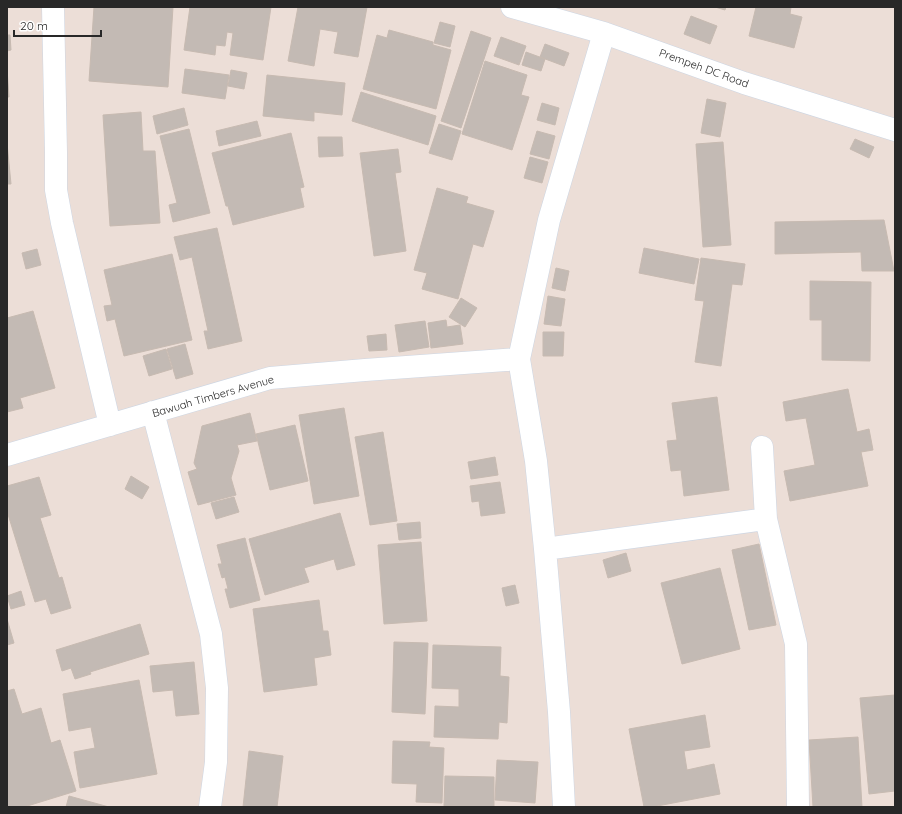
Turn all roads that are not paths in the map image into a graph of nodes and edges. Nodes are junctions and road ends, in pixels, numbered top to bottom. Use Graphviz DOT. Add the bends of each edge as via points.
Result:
graph roads {
  1 [pos="52,7"];
  2 [pos="512,7"];
  3 [pos="557,13"];
  4 [pos="604,32"];
  5 [pos="895,130"];
  6 [pos="519,359"];
  7 [pos="153,412"];
  8 [pos="110,425"];
  9 [pos="762,447"];
  10 [pos="7,455"];
  11 [pos="766,519"];
  12 [pos="545,549"];
  13 [pos="210,807"];
  14 [pos="564,807"];
  15 [pos="798,807"];
  1 -- 8 [label="street" via="56,190"];
  2 -- 3 [label="street, Prempeh DC Road"];
  3 -- 4 [label="street, Prempeh DC Road"];
  4 -- 5 [label="street, Prempeh DC Road" via="744,83"];
  4 -- 6 [label="street" via="549,220"];
  6 -- 7 [label="street, Bawuah Timbers Avenue" via="270,378"];
  6 -- 12 [label="street" via="536,461"];
  7 -- 8 [label="street, Bawuah Timbers Avenue"];
  7 -- 13 [label="street" via="211,634 217,695 216,762"];
  8 -- 10 [label="street, Bawuah Timbers Avenue"];
  9 -- 11 [label="street"];
  11 -- 12 [label="street"];
  11 -- 15 [label="street" via="796,644"];
  12 -- 14 [label="street"];
}
